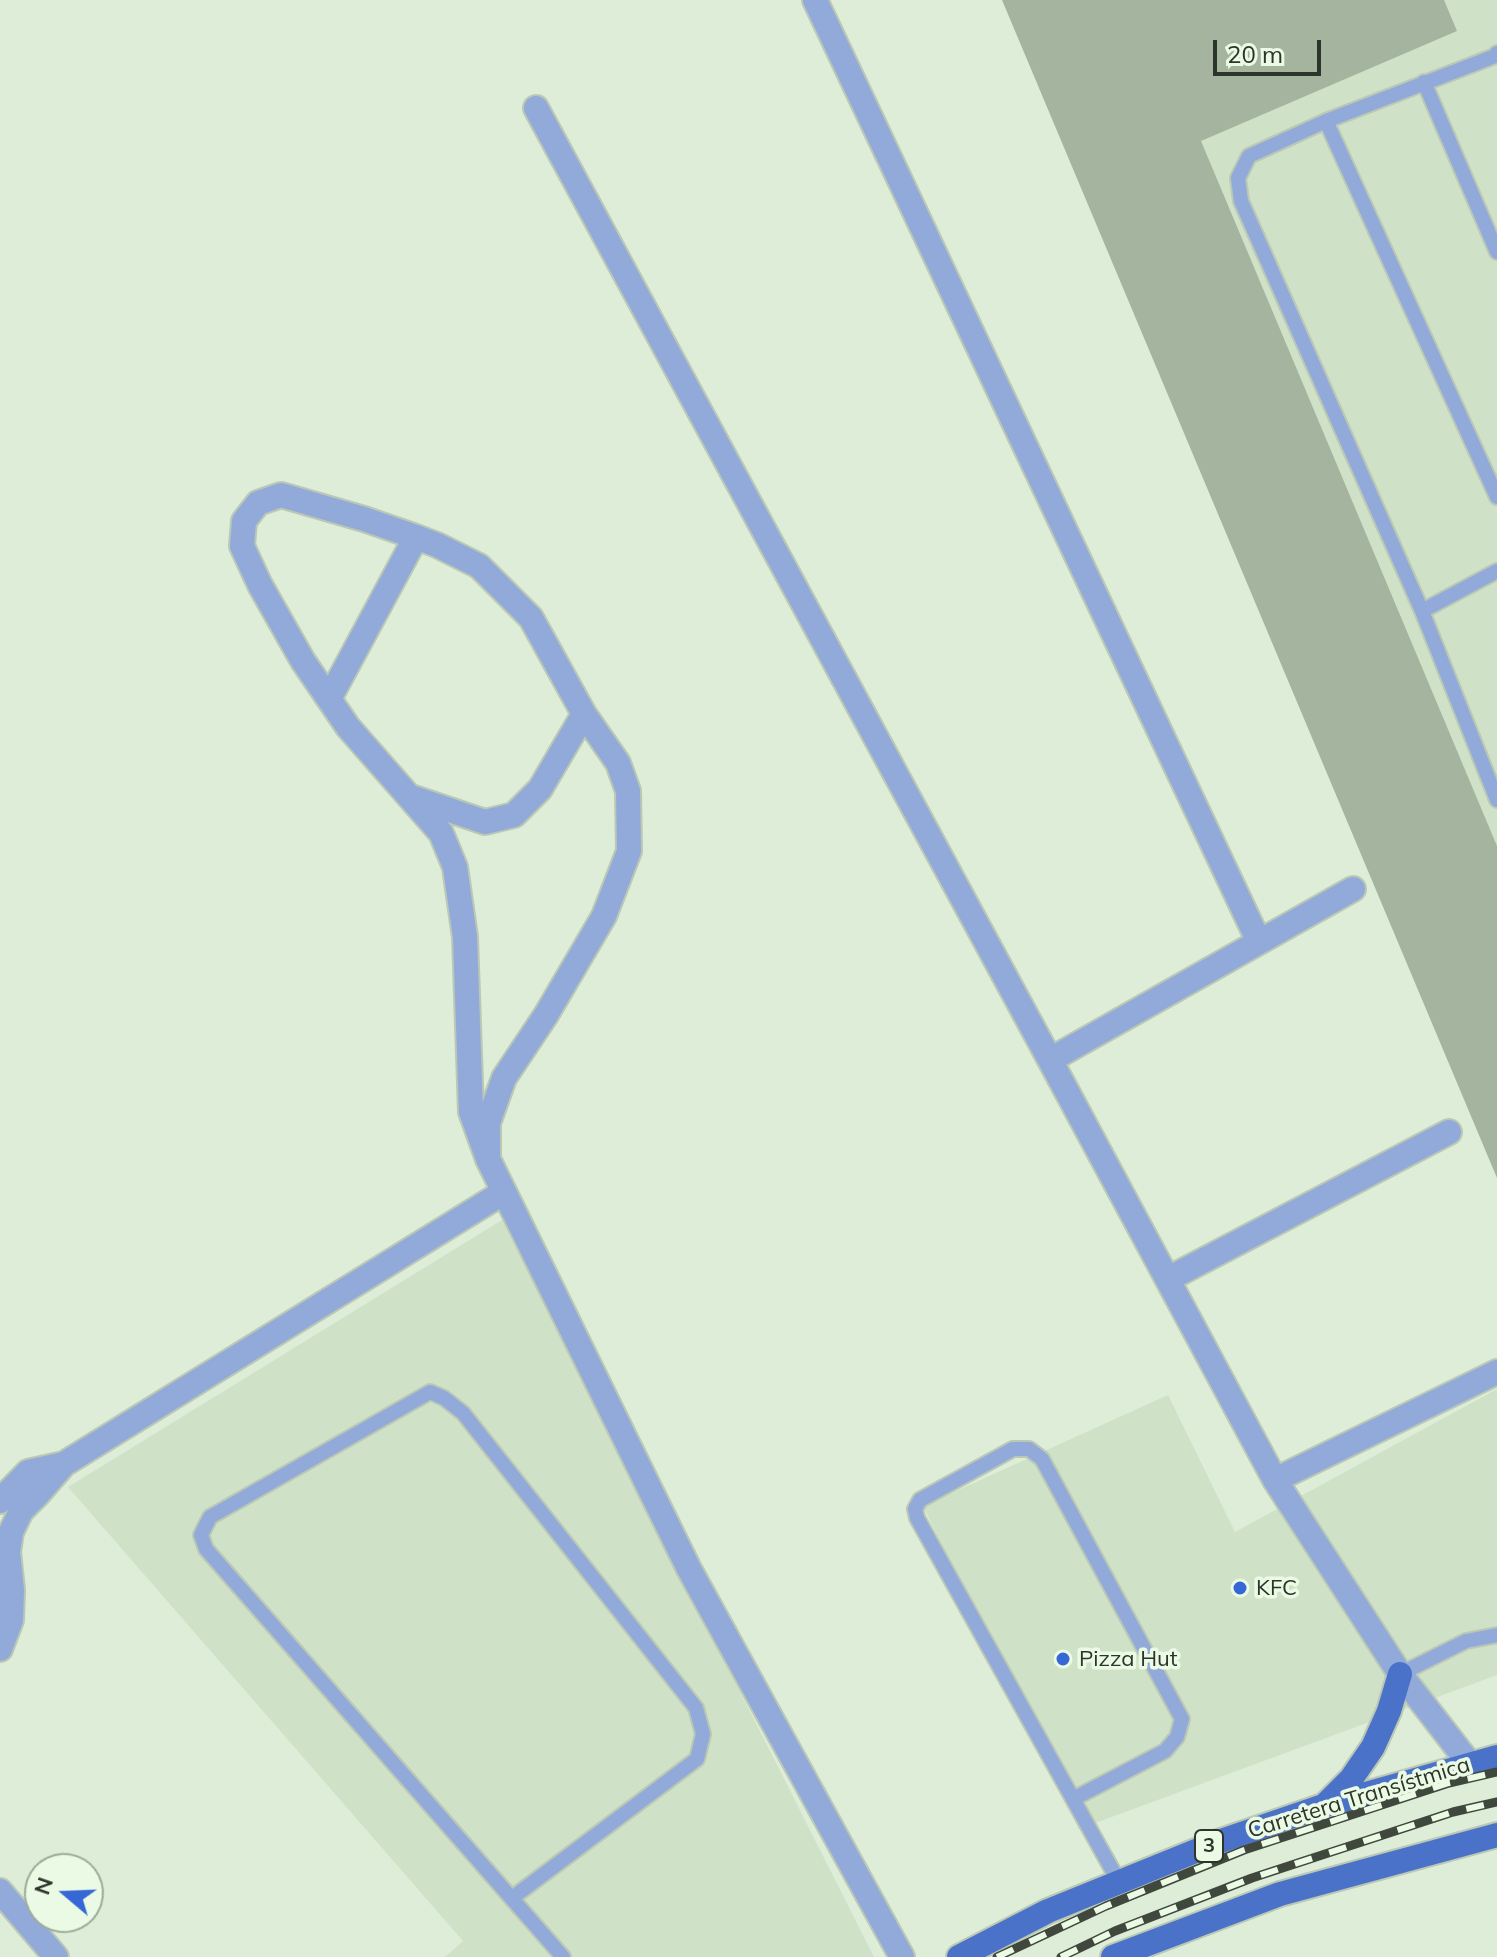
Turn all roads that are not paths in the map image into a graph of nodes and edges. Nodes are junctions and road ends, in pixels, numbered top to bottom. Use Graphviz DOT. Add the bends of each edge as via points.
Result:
graph roads {
  1 [pos="815,0"];
  2 [pos="1497,53"];
  3 [pos="1424,82"];
  4 [pos="536,108"];
  5 [pos="1326,121"];
  6 [pos="1497,252"];
  7 [pos="1497,497"];
  8 [pos="416,537"];
  9 [pos="1497,571"];
  10 [pos="1422,611"];
  11 [pos="329,699"];
  12 [pos="584,714"];
  13 [pos="1495,790"];
  14 [pos="411,797"];
  15 [pos="1353,889"];
  16 [pos="1259,942"];
  17 [pos="1050,1060"];
  18 [pos="1449,1132"];
  19 [pos="488,1159"];
  20 [pos="504,1192"];
  21 [pos="1168,1279"];
  22 [pos="1497,1372"];
  23 [pos="64,1464"];
  24 [pos="1275,1480"];
  25 [pos="0,1501"];
  26 [pos="1497,1635"];
  27 [pos="0,1649"];
  28 [pos="1400,1674"];
  29 [pos="1497,1757"];
  30 [pos="1469,1763"];
  31 [pos="1073,1799"];
  32 [pos="1323,1806"];
  33 [pos="1497,1835"];
  34 [pos="1119,1882"];
  35 [pos="0,1891"];
  36 [pos="512,1898"];
  37 [pos="56,1957"];
  38 [pos="563,1957"];
  39 [pos="902,1957"];
  40 [pos="959,1957"];
  41 [pos="1113,1957"];
  1 -- 16 [label="street"];
  2 -- 3 [label="lane"];
  3 -- 5 [label="lane"];
  3 -- 6 [label="lane"];
  4 -- 17 [label="street"];
  5 -- 7 [label="lane"];
  5 -- 10 [label="lane" via="1249,156 1238,178 1241,201"];
  8 -- 11 [label="street"];
  8 -- 11 [label="street" via="281,495 258,503 244,521 242,546 260,585"];
  8 -- 12 [label="street" via="479,566 531,618"];
  9 -- 10 [label="lane"];
  10 -- 13 [label="lane"];
  11 -- 14 [label="street"];
  12 -- 14 [label="street" via="540,789 514,815 485,822"];
  12 -- 19 [label="street" via="618,763 628,791 629,851 604,916 504,1078 488,1123"];
  14 -- 19 [label="street" via="441,833 455,867 465,937 471,1112"];
  15 -- 16 [label="street"];
  16 -- 17 [label="street"];
  17 -- 21 [label="street"];
  18 -- 21 [label="street"];
  19 -- 20 [label="street"];
  20 -- 23 [label="street"];
  20 -- 39 [label="street" via="689,1569"];
  21 -- 24 [label="street"];
  22 -- 24 [label="street"];
  23 -- 25 [label="street" via="28,1472"];
  23 -- 27 [label="street" via="21,1511 11,1532 11,1620"];
  24 -- 28 [label="street"];
  26 -- 28 [label="lane" via="1466,1641"];
  28 -- 30 [label="street"];
  28 -- 32 [label="main road" via="1373,1747"];
  29 -- 30 [label="main road, Carretera Transístmica / 3"];
  30 -- 32 [label="main road, Carretera Transístmica / 3"];
  31 -- 31 [label="lane" via="915,1509 920,1500 1013,1449 1029,1449 1042,1459 1182,1719 1177,1737 1165,1751"];
  31 -- 34 [label="lane"];
  32 -- 34 [label="main road, Carretera Transístmica / 3"];
  33 -- 41 [label="main road" via="1280,1894"];
  34 -- 40 [label="main road, Carretera Transístmica / 3"];
  35 -- 37 [label="street"];
  36 -- 36 [label="lane" via="206,1549 201,1535 210,1517 430,1392 463,1413 696,1708 703,1734 697,1759"];
  36 -- 38 [label="lane"];
}
